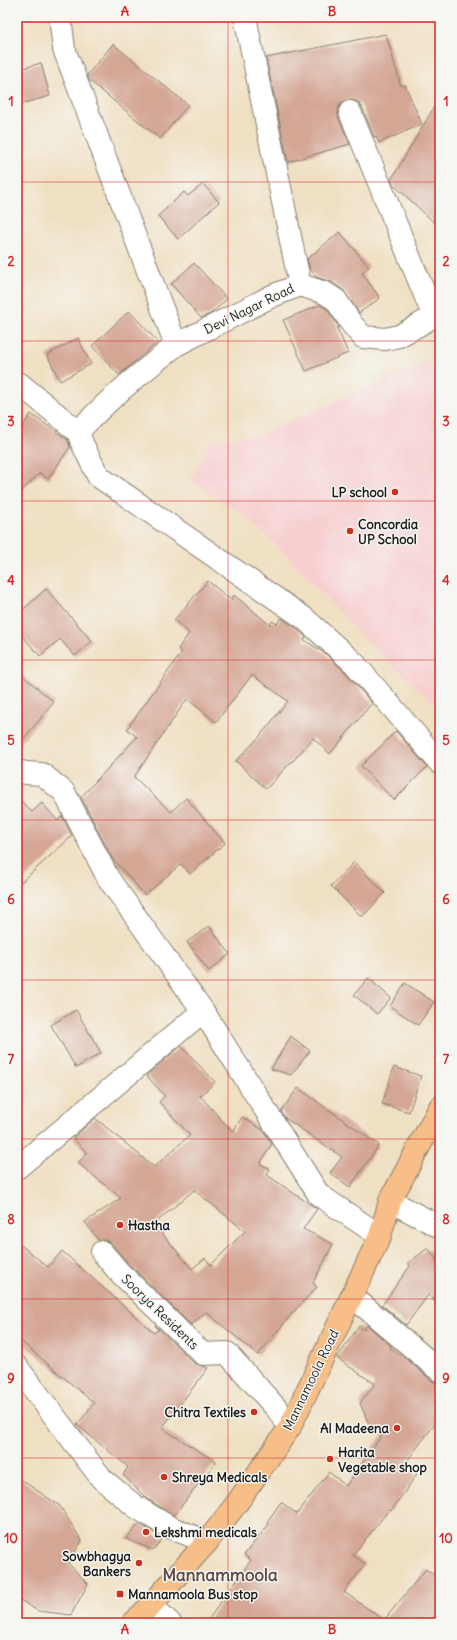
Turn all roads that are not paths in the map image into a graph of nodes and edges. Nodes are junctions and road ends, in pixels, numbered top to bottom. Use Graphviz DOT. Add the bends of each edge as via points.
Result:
graph roads {
  1 [pos="60,17"];
  2 [pos="245,17"];
  3 [pos="350,112"];
  4 [pos="300,285"];
  5 [pos="437,315"];
  6 [pos="176,345"];
  7 [pos="17,386"];
  8 [pos="78,432"];
  9 [pos="440,763"];
  10 [pos="17,771"];
  11 [pos="203,1011"];
  12 [pos="440,1106"];
  13 [pos="17,1168"];
  14 [pos="390,1201"];
  15 [pos="440,1227"];
  16 [pos="380,1236"];
  17 [pos="102,1252"];
  18 [pos="352,1296"];
  19 [pos="17,1368"];
  20 [pos="440,1371"];
  21 [pos="290,1427"];
  22 [pos="207,1542"];
  23 [pos="151,1605"];
  24 [pos="133,1623"];
  25 [pos="170,1623"];
  1 -- 6 [label="street" via="64,49"];
  2 -- 4 [label="street"];
  3 -- 5 [label="street"];
  4 -- 5 [label="street, Devi Nagar Road" via="325,293 336,300 363,337 385,339 399,336"];
  4 -- 6 [label="street, Devi Nagar Road" via="272,296"];
  6 -- 8 [label="street, Devi Nagar Road" via="128,382"];
  7 -- 8 [label="street" via="20,384"];
  8 -- 9 [label="street" via="98,476 304,618 354,663"];
  10 -- 11 [label="street" via="42,774 64,792 108,878"];
  11 -- 13 [label="street"];
  11 -- 16 [label="street" via="319,1195"];
  12 -- 14 [label="main road, Mannamoola Road"];
  14 -- 15 [label="street"];
  14 -- 16 [label="main road, Mannamoola Road"];
  16 -- 18 [label="main road, Mannamoola Road"];
  17 -- 21 [label="street, Soorya Residents" via="203,1354 227,1354"];
  18 -- 20 [label="street"];
  18 -- 21 [label="main road, Mannamoola Road"];
  19 -- 22 [label="street" via="102,1479 136,1507 170,1527"];
  21 -- 22 [label="main road, Mannamoola Road"];
  22 -- 23 [label="main road, Mannamoola Road"];
  23 -- 24 [label="main road, Mannamoola Road"];
  23 -- 25 [label="street"];
}
